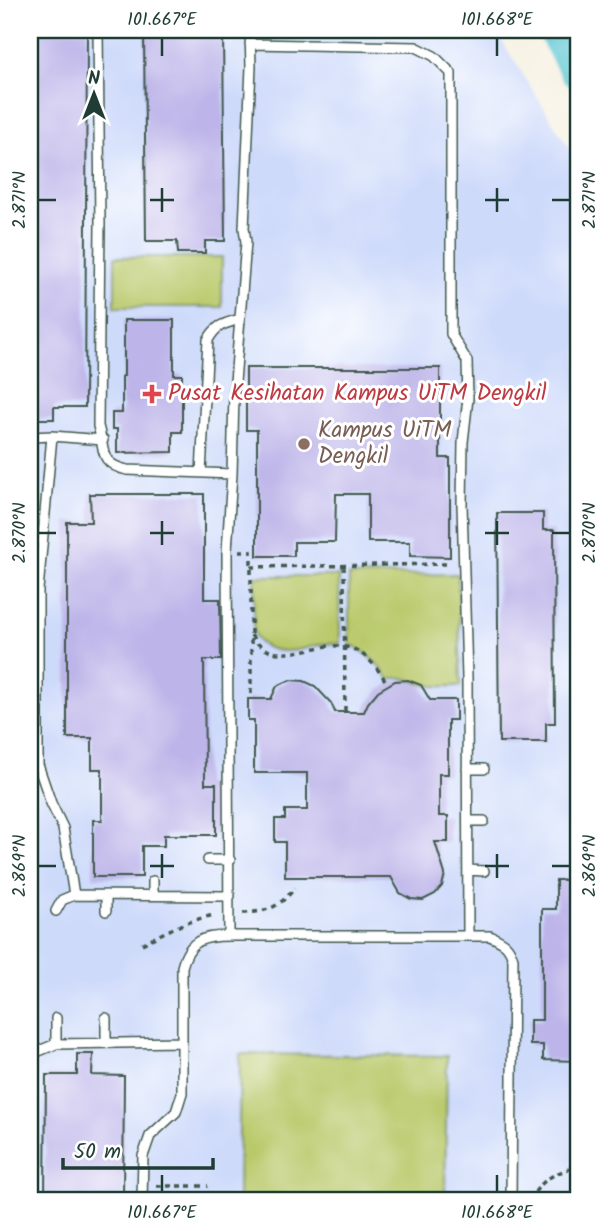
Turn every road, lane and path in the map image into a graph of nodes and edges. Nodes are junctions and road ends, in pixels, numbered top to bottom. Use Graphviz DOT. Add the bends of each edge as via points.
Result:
graph roads {
  1 [pos="98,30"];
  2 [pos="250,30"];
  3 [pos="250,44"];
  4 [pos="240,319"];
  5 [pos="52,436"];
  6 [pos="30,437"];
  7 [pos="103,440"];
  8 [pos="201,473"];
  9 [pos="232,474"];
  10 [pos="227,551"];
  11 [pos="448,564"];
  12 [pos="344,566"];
  13 [pos="251,567"];
  14 [pos="251,634"];
  15 [pos="344,647"];
  16 [pos="385,680"];
  17 [pos="251,694"];
  18 [pos="345,712"];
  19 [pos="467,769"];
  20 [pos="484,769"];
  21 [pos="468,821"];
  22 [pos="484,821"];
  23 [pos="208,860"];
  24 [pos="229,860"];
  25 [pos="468,870"];
  26 [pos="484,871"];
  27 [pos="153,881"];
  28 [pos="74,895"];
  29 [pos="106,895"];
  30 [pos="153,895"];
  31 [pos="230,896"];
  32 [pos="56,911"];
  33 [pos="106,911"];
  34 [pos="229,936"];
  35 [pos="468,936"];
  36 [pos="56,1017"];
  37 [pos="106,1017"];
  38 [pos="182,1042"];
  39 [pos="106,1043"];
  40 [pos="56,1044"];
  41 [pos="30,1059"];
  42 [pos="578,1166"];
  43 [pos="142,1186"];
  44 [pos="208,1186"];
  45 [pos="142,1201"];
  46 [pos="511,1201"];
  47 [pos="530,1201"];
  1 -- 7 [label="lane" via="98,426"];
  2 -- 3 [label="lane"];
  3 -- 4 [label="lane"];
  3 -- 19 [label="lane" via="416,47 451,73 451,334 467,361 468,398 462,492"];
  4 -- 8 [label="lane" via="214,330 208,340"];
  4 -- 9 [label="lane"];
  5 -- 6 [label="lane"];
  5 -- 7 [label="lane"];
  5 -- 28 [label="lane" via="38,590 38,765 63,828"];
  7 -- 8 [label="lane" via="105,459 114,468"];
  8 -- 9 [label="lane"];
  9 -- 10 [label="lane"];
  10 -- 13 [label="path" via="251,551"];
  10 -- 24 [label="lane"];
  11 -- 12 [label="path"];
  12 -- 13 [label="path"];
  12 -- 15 [label="path"];
  13 -- 14 [label="path"];
  14 -- 15 [label="path" via="268,651"];
  14 -- 17 [label="path"];
  15 -- 16 [label="path" via="370,660"];
  15 -- 18 [label="path"];
  19 -- 20 [label="lane"];
  19 -- 21 [label="lane"];
  21 -- 22 [label="lane"];
  21 -- 25 [label="lane"];
  23 -- 24 [label="lane"];
  24 -- 31 [label="lane"];
  25 -- 26 [label="lane"];
  25 -- 35 [label="lane"];
  27 -- 30 [label="lane"];
  28 -- 29 [label="lane"];
  28 -- 32 [label="lane" via="62,900"];
  29 -- 30 [label="lane"];
  29 -- 33 [label="lane"];
  30 -- 31 [label="lane"];
  31 -- 34 [label="lane"];
  34 -- 35 [label="lane"];
  34 -- 38 [label="lane" via="211,936 186,953"];
  35 -- 46 [label="lane" via="502,941 513,958 517,1080"];
  36 -- 40 [label="lane"];
  37 -- 39 [label="lane"];
  38 -- 39 [label="lane"];
  38 -- 43 [label="lane" via="182,1093 176,1112 150,1136 143,1156"];
  39 -- 40 [label="lane"];
  40 -- 41 [label="lane"];
  42 -- 47 [label="path" via="556,1173 535,1190"];
  43 -- 44 [label="path"];
  43 -- 45 [label="lane"];
}
